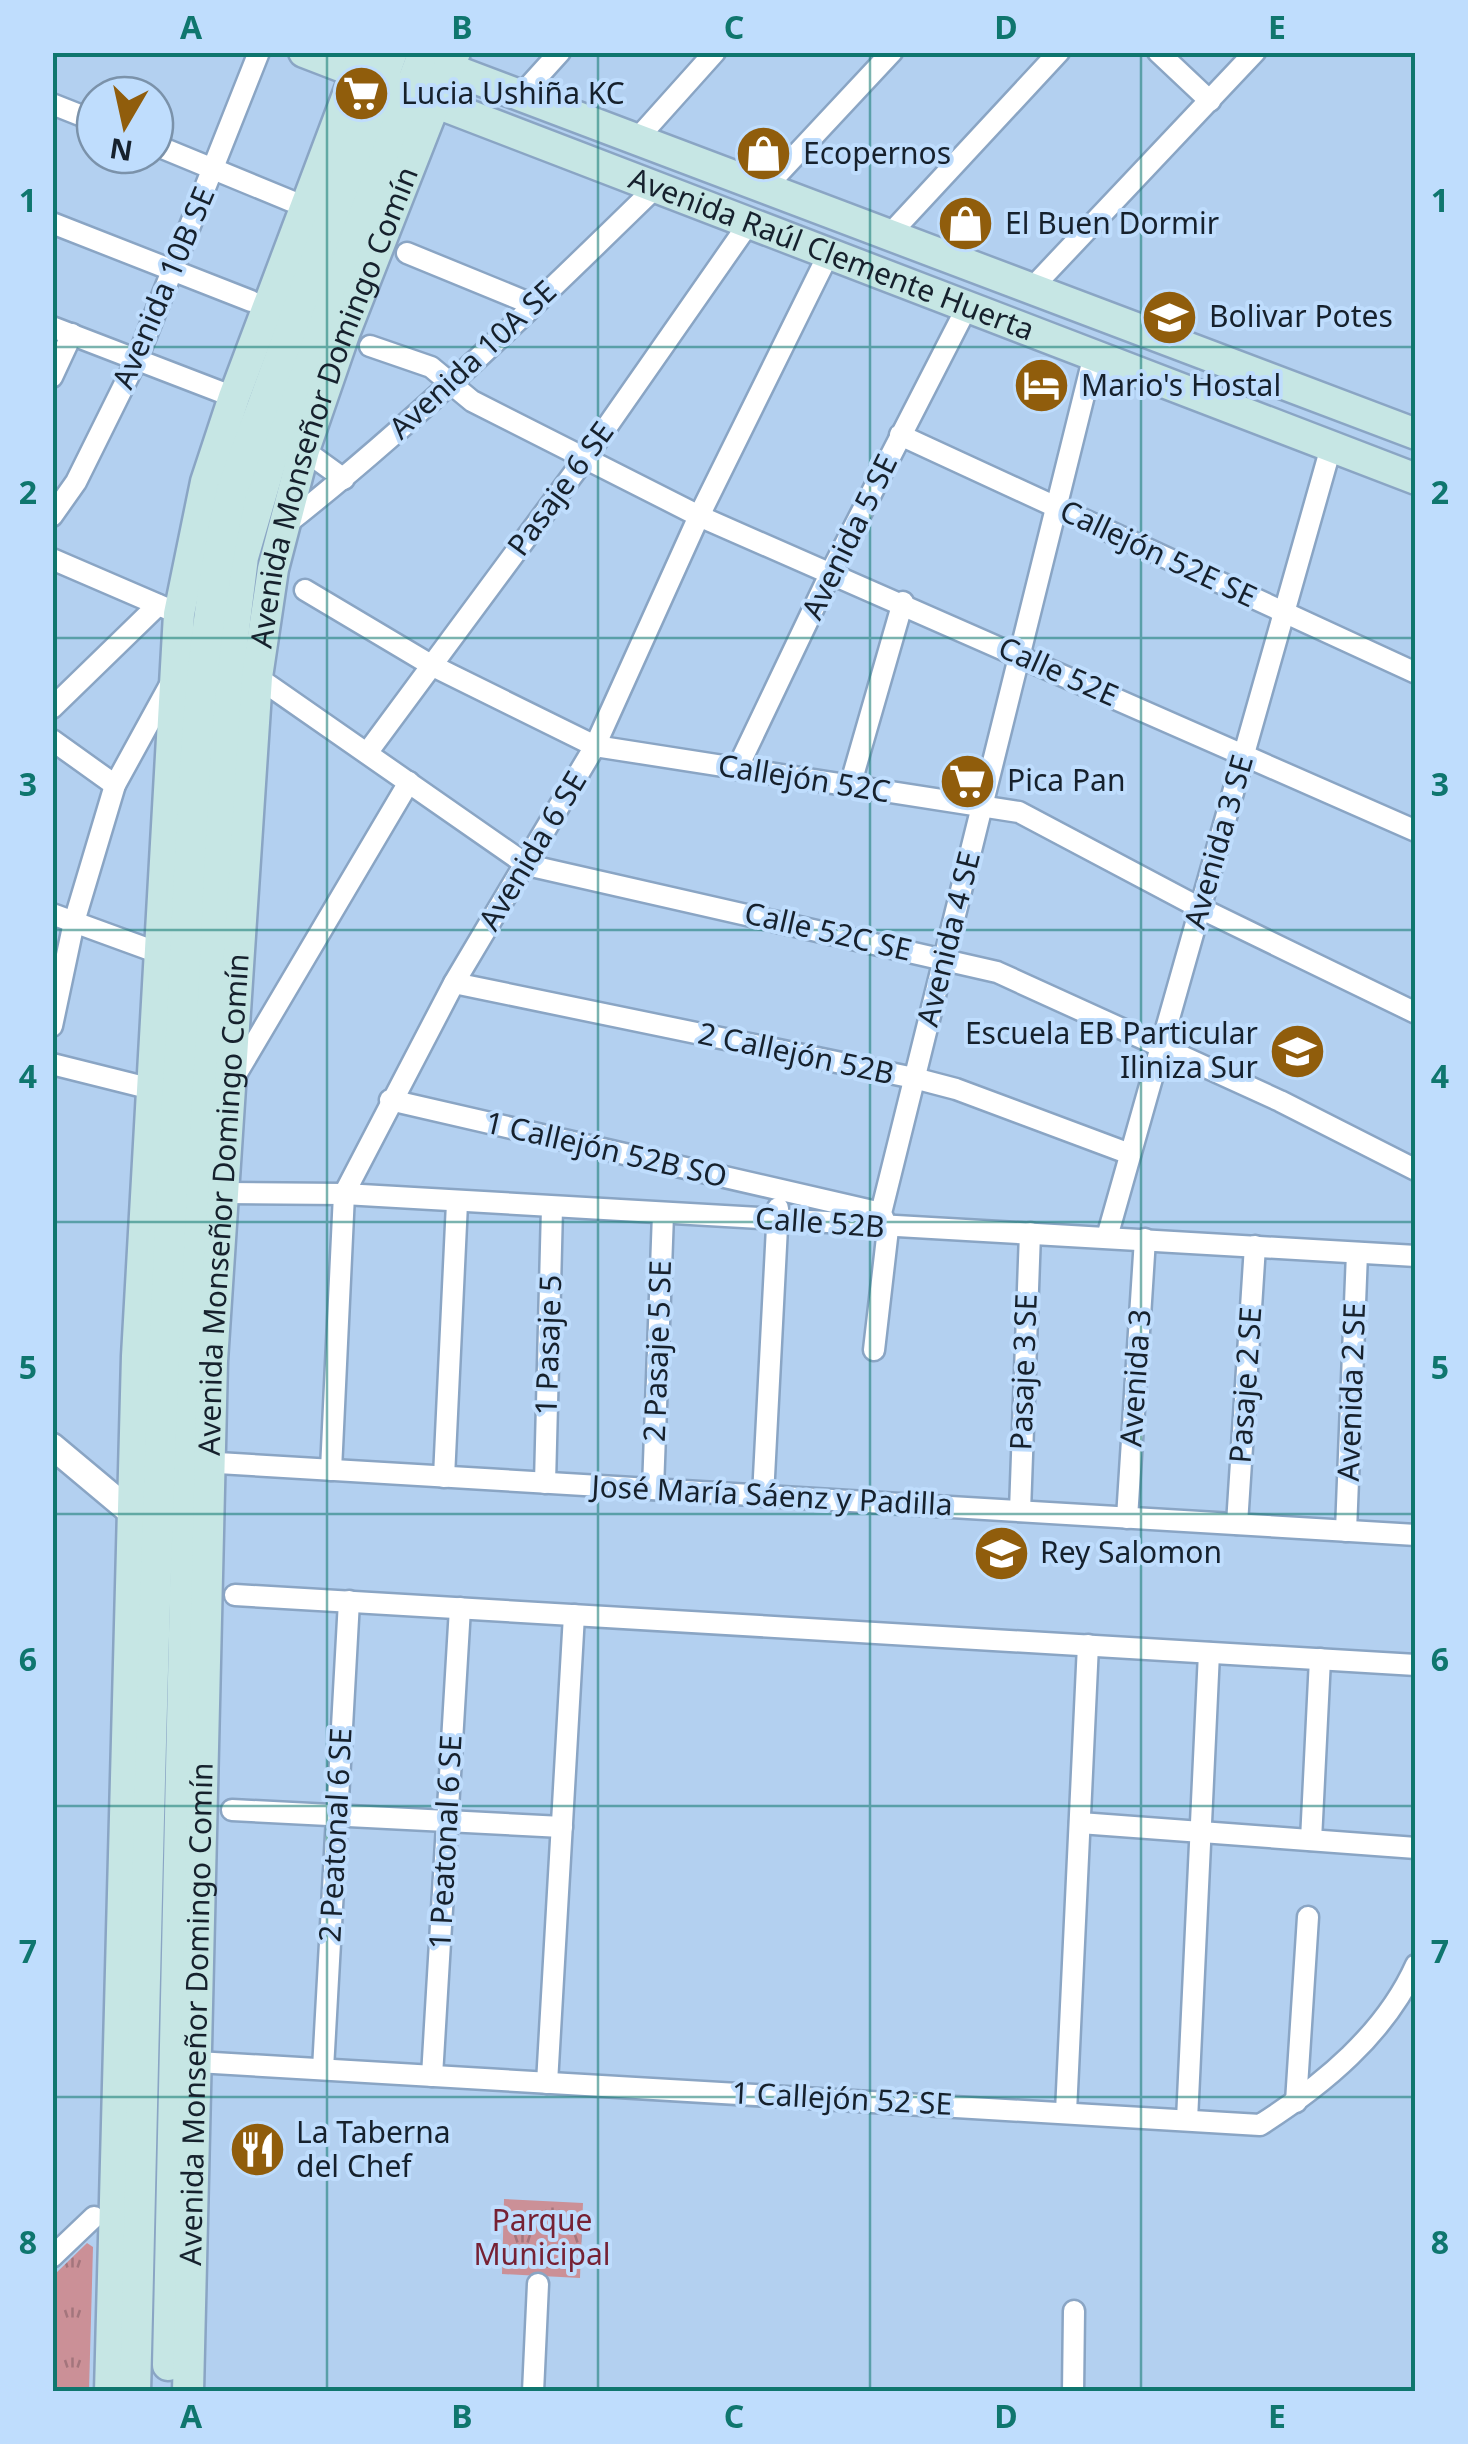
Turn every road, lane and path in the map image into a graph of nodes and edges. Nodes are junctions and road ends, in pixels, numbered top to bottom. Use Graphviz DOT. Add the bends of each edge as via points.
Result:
graph roads {
  1 [pos="260,52"];
  2 [pos="304,52"];
  3 [pos="560,52"];
  4 [pos="714,52"];
  5 [pos="892,52"];
  6 [pos="1059,52"];
  7 [pos="1158,52"];
  8 [pos="1254,52"];
  9 [pos="424,56"];
  10 [pos="389,80"];
  11 [pos="521,96"];
  12 [pos="1210,100"];
  13 [pos="637,139"];
  14 [pos="175,153"];
  15 [pos="215,169"];
  16 [pos="656,187"];
  17 [pos="765,188"];
  18 [pos="291,200"];
  19 [pos="748,222"];
  20 [pos="52,224"];
  21 [pos="890,234"];
  22 [pos="407,253"];
  23 [pos="829,253"];
  24 [pos="172,270"];
  25 [pos="1032,288"];
  26 [pos="250,301"];
  27 [pos="534,305"];
  28 [pos="967,307"];
  29 [pos="62,330"];
  30 [pos="370,346"];
  31 [pos="1094,355"];
  32 [pos="137,360"];
  33 [pos="52,378"];
  34 [pos="449,383"];
  35 [pos="221,392"];
  36 [pos="309,392"];
  37 [pos="1416,434"];
  38 [pos="900,436"];
  39 [pos="1331,447"];
  40 [pos="304,450"];
  41 [pos="583,461"];
  42 [pos="344,479"];
  43 [pos="1416,479"];
  44 [pos="219,486"];
  45 [pos="1056,506"];
  46 [pos="52,516"];
  47 [pos="700,516"];
  48 [pos="284,526"];
  49 [pos="52,560"];
  50 [pos="831,572"];
  51 [pos="304,590"];
  52 [pos="903,602"];
  53 [pos="168,610"];
  54 [pos="1284,614"];
  55 [pos="1019,655"];
  56 [pos="432,665"];
  57 [pos="1416,672"];
  58 [pos="257,677"];
  59 [pos="172,680"];
  60 [pos="52,708"];
  61 [pos="52,740"];
  62 [pos="595,746"];
  63 [pos="368,753"];
  64 [pos="1244,754"];
  65 [pos="737,769"];
  66 [pos="409,782"];
  67 [pos="208,784"];
  68 [pos="115,785"];
  69 [pos="850,786"];
  70 [pos="981,807"];
  71 [pos="1416,830"];
  72 [pos="527,865"];
  73 [pos="1200,908"];
  74 [pos="52,914"];
  75 [pos="74,922"];
  76 [pos="158,953"];
  77 [pos="944,958"];
  78 [pos="454,982"];
  79 [pos="1416,1013"];
  80 [pos="52,1026"];
  81 [pos="1161,1046"];
  82 [pos="52,1064"];
  83 [pos="914,1078"];
  84 [pos="232,1083"];
  85 [pos="152,1089"];
  86 [pos="390,1100"];
  87 [pos="1130,1154"];
  88 [pos="1416,1170"];
  89 [pos="778,1189"];
  90 [pos="224,1193"];
  91 [pos="344,1194"];
  92 [pos="457,1203"];
  93 [pos="552,1208"];
  94 [pos="662,1214"];
  95 [pos="777,1219"];
  96 [pos="884,1221"];
  97 [pos="1030,1233"];
  98 [pos="1107,1237"];
  99 [pos="1145,1239"];
  100 [pos="1255,1246"];
  101 [pos="1357,1253"];
  102 [pos="1416,1256"];
  103 [pos="874,1350"];
  104 [pos="52,1446"];
  105 [pos="199,1462"];
  106 [pos="331,1470"];
  107 [pos="444,1477"];
  108 [pos="545,1483"];
  109 [pos="653,1489"];
  110 [pos="763,1496"];
  111 [pos="1020,1511"];
  112 [pos="1127,1518"];
  113 [pos="1237,1524"];
  114 [pos="147,1525"];
  115 [pos="1346,1531"];
  116 [pos="1416,1534"];
  117 [pos="235,1594"];
  118 [pos="349,1601"];
  119 [pos="460,1608"];
  120 [pos="574,1615"];
  121 [pos="1088,1645"];
  122 [pos="1208,1652"];
  123 [pos="1320,1659"];
  124 [pos="1416,1665"];
  125 [pos="232,1810"];
  126 [pos="337,1816"];
  127 [pos="447,1821"];
  128 [pos="1080,1823"];
  129 [pos="562,1827"];
  130 [pos="1200,1832"];
  131 [pos="1311,1840"];
  132 [pos="1416,1848"];
  133 [pos="1308,1917"];
  134 [pos="190,1936"];
  135 [pos="1416,1965"];
  136 [pos="133,2017"];
  137 [pos="197,2062"];
  138 [pos="323,2070"];
  139 [pos="432,2076"];
  140 [pos="547,2082"];
  141 [pos="1296,2102"];
  142 [pos="1066,2112"];
  143 [pos="1187,2120"];
  144 [pos="94,2218"];
  145 [pos="52,2257"];
  146 [pos="538,2284"];
  147 [pos="1074,2311"];
  148 [pos="110,2392"];
  149 [pos="135,2392"];
  150 [pos="168,2392"];
  151 [pos="188,2392"];
  152 [pos="533,2392"];
  153 [pos="1073,2392"];
  1 -- 15 [label="street, Avenida 10B SE"];
  2 -- 10 [label="main road, Avenida Raúl Clemente Huerta"];
  3 -- 11 [label="street"];
  4 -- 13 [label="street"];
  5 -- 17 [label="street"];
  6 -- 21 [label="street"];
  7 -- 12 [label="street"];
  8 -- 12 [label="street"];
  9 -- 10 [label="main road, Avenida Monseñor Domingo Comín"];
  9 -- 10 [label="main road, Avenida Monseñor Domingo Comín"];
  9 -- 11 [label="main road, Avenida Raúl Clemente Huerta"];
  10 -- 16 [label="main road, Avenida Raúl Clemente Huerta"];
  10 -- 36 [label="main road, Avenida Monseñor Domingo Comín"];
  10 -- 44 [label="main road, Avenida Monseñor Domingo Comín"];
  11 -- 13 [label="main road, Avenida Raúl Clemente Huerta"];
  12 -- 25 [label="street"];
  13 -- 17 [label="main road, Avenida Raúl Clemente Huerta"];
  14 -- 15 [label="street"];
  15 -- 18 [label="street"];
  15 -- 24 [label="street, Avenida 10B SE"];
  16 -- 19 [label="main road, Avenida Raúl Clemente Huerta"];
  16 -- 27 [label="street, Avenida 10A SE"];
  17 -- 21 [label="main road, Avenida Raúl Clemente Huerta"];
  19 -- 23 [label="main road, Avenida Raúl Clemente Huerta"];
  19 -- 41 [label="street, Pasaje 6 SE"];
  20 -- 24 [label="street"];
  21 -- 25 [label="main road, Avenida Raúl Clemente Huerta"];
  22 -- 27 [label="street"];
  23 -- 28 [label="main road, Avenida Raúl Clemente Huerta"];
  23 -- 47 [label="street, Avenida 6 SE"];
  24 -- 26 [label="street"];
  24 -- 32 [label="street, Avenida 10B SE"];
  25 -- 37 [label="main road, Avenida Raúl Clemente Huerta"];
  27 -- 34 [label="street, Avenida 10A SE"];
  28 -- 31 [label="main road, Avenida Raúl Clemente Huerta"];
  28 -- 38 [label="street, Avenida 5 SE"];
  29 -- 32 [label="street"];
  29 -- 33 [label="street"];
  30 -- 34 [label="street, Calle 52E" via="426,364"];
  31 -- 39 [label="main road, Avenida Raúl Clemente Huerta"];
  31 -- 45 [label="street, Avenida 4 SE"];
  32 -- 35 [label="street"];
  32 -- 46 [label="street, Avenida 10B SE"];
  34 -- 41 [label="street, Calle 52E"];
  34 -- 42 [label="street, Avenida 10A SE"];
  36 -- 40 [label="main road, Avenida Monseñor Domingo Comín"];
  36 -- 67 [label="main road, Avenida Monseñor Domingo Comín" via="244,557"];
  38 -- 45 [label="street, Callejón 52E SE"];
  38 -- 50 [label="street, Avenida 5 SE"];
  39 -- 43 [label="main road, Avenida Raúl Clemente Huerta"];
  39 -- 54 [label="street, Avenida 3 SE"];
  40 -- 42 [label="street"];
  40 -- 48 [label="main road, Avenida Monseñor Domingo Comín"];
  41 -- 47 [label="street, Calle 52E"];
  41 -- 56 [label="street, Pasaje 6 SE"];
  42 -- 48 [label="street, Avenida 10A SE"];
  44 -- 53 [label="main road, Avenida Monseñor Domingo Comín"];
  44 -- 67 [label="main road, Avenida Monseñor Domingo Comín" via="202,678"];
  45 -- 54 [label="street, Callejón 52E SE"];
  45 -- 55 [label="street, Avenida 4 SE"];
  47 -- 50 [label="street, Calle 52E"];
  47 -- 62 [label="street, Avenida 6 SE"];
  48 -- 58 [label="main road, Avenida Monseñor Domingo Comín"];
  49 -- 53 [label="street"];
  50 -- 52 [label="street, Calle 52E"];
  50 -- 65 [label="street, Avenida 5 SE"];
  51 -- 56 [label="street, Callejón 52C"];
  52 -- 55 [label="street, Calle 52E"];
  52 -- 69 [label="street"];
  53 -- 59 [label="main road, Avenida Monseñor Domingo Comín"];
  53 -- 60 [label="street"];
  54 -- 57 [label="street, Callejón 52E SE"];
  54 -- 64 [label="street, Avenida 3 SE"];
  55 -- 64 [label="street, Calle 52E"];
  55 -- 70 [label="street, Avenida 4 SE"];
  56 -- 62 [label="street, Callejón 52C"];
  56 -- 63 [label="street, Pasaje 6 SE"];
  58 -- 63 [label="street, Calle 52C SE"];
  58 -- 67 [label="main road, Avenida Monseñor Domingo Comín"];
  59 -- 67 [label="main road, Avenida Monseñor Domingo Comín"];
  59 -- 68 [label="street"];
  61 -- 68 [label="street"];
  62 -- 65 [label="street, Callejón 52C"];
  62 -- 72 [label="street, Avenida 6 SE"];
  63 -- 66 [label="street, Calle 52C SE"];
  64 -- 71 [label="street, Calle 52E"];
  64 -- 73 [label="street, Avenida 3 SE"];
  65 -- 69 [label="street, Callejón 52C"];
  66 -- 72 [label="street, Calle 52C SE"];
  66 -- 84 [label="street"];
  67 -- 76 [label="main road, Avenida Monseñor Domingo Comín"];
  67 -- 84 [label="main road, Avenida Monseñor Domingo Comín"];
  67 -- 105 [label="main road, Avenida Monseñor Domingo Comín"];
  67 -- 114 [label="main road, Avenida Monseñor Domingo Comín"];
  68 -- 75 [label="street"];
  69 -- 70 [label="street, Callejón 52C"];
  70 -- 73 [label="street, Callejón 52C" via="1020,812"];
  70 -- 77 [label="street, Avenida 4 SE"];
  72 -- 77 [label="street, Calle 52C SE"];
  72 -- 78 [label="street, Avenida 6 SE"];
  73 -- 79 [label="street, Callejón 52C"];
  73 -- 81 [label="street, Avenida 3 SE"];
  74 -- 75 [label="street"];
  75 -- 76 [label="street"];
  75 -- 80 [label="street"];
  76 -- 85 [label="main road, Avenida Monseñor Domingo Comín"];
  77 -- 81 [label="street, Calle 52C SE" via="998,972"];
  77 -- 83 [label="street, Avenida 4 SE"];
  78 -- 83 [label="street, 2 Callejón 52B"];
  78 -- 86 [label="street, Avenida 6 SE"];
  81 -- 87 [label="street, Avenida 3 SE"];
  81 -- 88 [label="street, Calle 52C SE"];
  82 -- 85 [label="street"];
  83 -- 87 [label="street, 2 Callejón 52B"];
  83 -- 96 [label="street, Avenida 4 SE"];
  84 -- 90 [label="main road, Avenida Monseñor Domingo Comín"];
  85 -- 114 [label="main road, Avenida Monseñor Domingo Comín" via="137,1356"];
  86 -- 89 [label="street, 1 Callejón 52B SO"];
  86 -- 91 [label="street, Avenida 6 SE"];
  87 -- 98 [label="street, Avenida 3 SE"];
  89 -- 95 [label="street"];
  89 -- 96 [label="street, 1 Callejón 52B SO"];
  90 -- 91 [label="street, Calle 52B"];
  90 -- 105 [label="main road, Avenida Monseñor Domingo Comín"];
  91 -- 92 [label="street, Calle 52B"];
  91 -- 106 [label="street, Avenida 6 SE"];
  92 -- 93 [label="street, Calle 52B"];
  92 -- 107 [label="street"];
  93 -- 94 [label="street, Calle 52B"];
  93 -- 108 [label="street, 1 Pasaje 5"];
  94 -- 95 [label="street, Calle 52B"];
  94 -- 109 [label="street, 2 Pasaje 5 SE"];
  95 -- 96 [label="street, Calle 52B"];
  95 -- 110 [label="street"];
  96 -- 97 [label="street, Calle 52B"];
  96 -- 103 [label="street, Avenida 4 SE"];
  97 -- 98 [label="street, Calle 52B"];
  97 -- 111 [label="street, Pasaje 3 SE"];
  98 -- 99 [label="street, Calle 52B"];
  99 -- 100 [label="street, Calle 52B"];
  99 -- 112 [label="street, Avenida 3"];
  100 -- 101 [label="street, Calle 52B"];
  100 -- 113 [label="street, Pasaje 2 SE"];
  101 -- 102 [label="street, Calle 52B"];
  101 -- 115 [label="street, Avenida 2 SE"];
  104 -- 114 [label="street"];
  105 -- 106 [label="street, José María Sáenz y Padilla"];
  105 -- 134 [label="main road, Avenida Monseñor Domingo Comín"];
  106 -- 107 [label="street, José María Sáenz y Padilla"];
  107 -- 108 [label="street, José María Sáenz y Padilla"];
  108 -- 109 [label="street, José María Sáenz y Padilla"];
  109 -- 110 [label="street, José María Sáenz y Padilla"];
  110 -- 111 [label="street, José María Sáenz y Padilla"];
  111 -- 112 [label="street, José María Sáenz y Padilla"];
  112 -- 113 [label="street, José María Sáenz y Padilla"];
  113 -- 115 [label="street, José María Sáenz y Padilla"];
  114 -- 136 [label="main road, Avenida Monseñor Domingo Comín"];
  115 -- 116 [label="street, José María Sáenz y Padilla"];
  117 -- 118 [label="street"];
  118 -- 119 [label="street"];
  118 -- 126 [label="street, 2 Peatonal 6 SE"];
  119 -- 120 [label="street"];
  119 -- 127 [label="street, 1 Peatonal 6 SE"];
  120 -- 121 [label="street"];
  120 -- 129 [label="street"];
  121 -- 122 [label="street"];
  121 -- 128 [label="street"];
  122 -- 123 [label="street"];
  122 -- 130 [label="street"];
  123 -- 124 [label="street"];
  123 -- 131 [label="street"];
  125 -- 126 [label="street"];
  126 -- 127 [label="street"];
  126 -- 138 [label="street, 2 Peatonal 6 SE"];
  127 -- 129 [label="street"];
  127 -- 139 [label="street, 1 Peatonal 6 SE"];
  128 -- 130 [label="street"];
  128 -- 142 [label="street"];
  129 -- 140 [label="street"];
  130 -- 131 [label="street"];
  130 -- 143 [label="street"];
  131 -- 132 [label="street"];
  133 -- 141 [label="street"];
  134 -- 137 [label="main road, Avenida Monseñor Domingo Comín"];
  134 -- 150 [label="main road, Avenida Monseñor Domingo Comín"];
  135 -- 141 [label="street, 1 Callejón 52 SE" via="1400,2002"];
  136 -- 148 [label="main road, Avenida Monseñor Domingo Comín"];
  136 -- 149 [label="main road, Avenida Monseñor Domingo Comín"];
  137 -- 138 [label="street, 1 Callejón 52 SE"];
  137 -- 151 [label="main road, Avenida Monseñor Domingo Comín"];
  138 -- 139 [label="street, 1 Callejón 52 SE"];
  139 -- 140 [label="street, 1 Callejón 52 SE"];
  140 -- 142 [label="street, 1 Callejón 52 SE"];
  141 -- 143 [label="street, 1 Callejón 52 SE" via="1260,2125"];
  142 -- 143 [label="street, 1 Callejón 52 SE"];
  144 -- 145 [label="street"];
  146 -- 152 [label="street"];
  147 -- 153 [label="street"];
}
